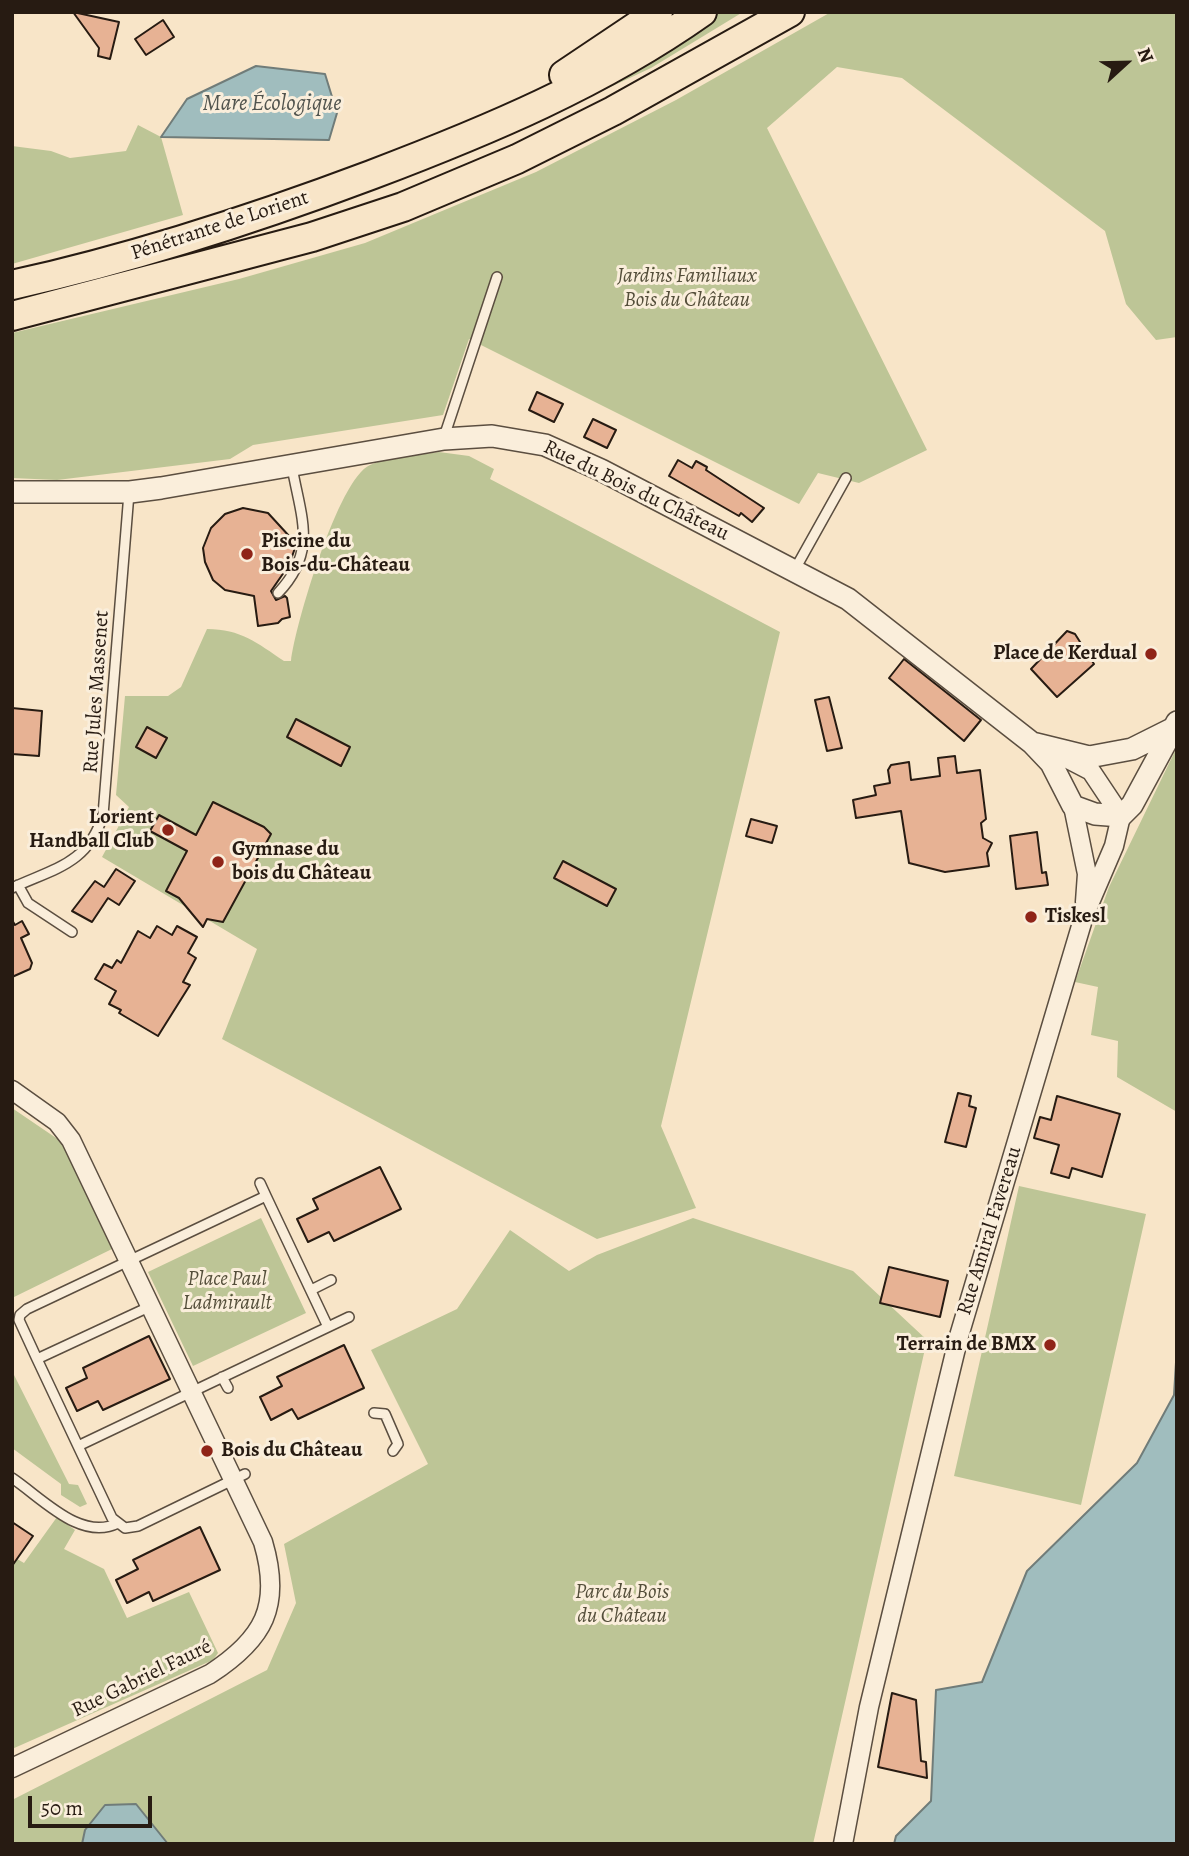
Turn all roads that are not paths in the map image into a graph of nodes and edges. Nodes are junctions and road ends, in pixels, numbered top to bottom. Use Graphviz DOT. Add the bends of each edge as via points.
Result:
graph roads {
  1 [pos="658,12"];
  2 [pos="702,12"];
  3 [pos="756,12"];
  4 [pos="790,12"];
  5 [pos="425,155"];
  6 [pos="312,237"];
  7 [pos="497,276"];
  8 [pos="12,285"];
  9 [pos="12,316"];
  10 [pos="444,439"];
  11 [pos="291,465"];
  12 [pos="846,478"];
  13 [pos="12,492"];
  14 [pos="130,492"];
  15 [pos="794,571"];
  16 [pos="278,593"];
  17 [pos="1175,725"];
  18 [pos="1032,743"];
  19 [pos="1073,806"];
  20 [pos="1121,816"];
  21 [pos="15,887"];
  22 [pos="1084,916"];
  23 [pos="72,932"];
  24 [pos="12,1090"];
  25 [pos="260,1184"];
  26 [pos="266,1196"];
  27 [pos="129,1261"];
  28 [pos="331,1280"];
  29 [pos="311,1290"];
  30 [pos="151,1306"];
  31 [pos="349,1317"];
  32 [pos="328,1327"];
  33 [pos="37,1359"];
  34 [pos="222,1377"];
  35 [pos="228,1388"];
  36 [pos="192,1391"];
  37 [pos="374,1413"];
  38 [pos="78,1446"];
  39 [pos="393,1451"];
  40 [pos="239,1477"];
  41 [pos="12,1478"];
  42 [pos="118,1523"];
  43 [pos="12,1768"];
  44 [pos="844,1844"];
  1 -- 5 [label="highway" via="576,68"];
  2 -- 5 [label="highway" via="650,48 538,108"];
  3 -- 6 [label="highway" via="616,95"];
  4 -- 6 [label="highway" via="666,83 517,159 403,208"];
  5 -- 8 [label="highway, Pénétrante de Lorient" via="285,208"];
  6 -- 9 [label="highway, Pénétrante de Lorient"];
  7 -- 10 [label="lane"];
  10 -- 11 [label="street, Rue du Bois du Château"];
  10 -- 15 [label="street, Rue du Bois du Château" via="492,436 545,446 601,470"];
  11 -- 14 [label="street, Rue du Bois du Château"];
  11 -- 16 [label="lane" via="305,545 295,575"];
  12 -- 15 [label="lane"];
  13 -- 14 [label="street, Rue du Bois du Château"];
  14 -- 21 [label="lane, Rue Jules Massenet" via="98,833 82,853"];
  15 -- 18 [label="street, Rue du Bois du Château" via="869,614"];
  17 -- 18 [label="street, Rue du Bois du Château" via="1132,749 1090,757"];
  17 -- 20 [label="street, Rue Amiral Favereau" via="1132,805"];
  18 -- 19 [label="street, Rue du Bois du Château" via="1051,763"];
  18 -- 20 [label="street, Rue du Bois du Château" via="1091,771"];
  19 -- 20 [label="street"];
  19 -- 22 [label="street, Rue du Bois du Château" via="1087,874"];
  20 -- 22 [label="street, Rue Amiral Favereau" via="1114,846"];
  21 -- 23 [label="lane" via="28,903"];
  22 -- 44 [label="street, Rue Amiral Favereau" via="959,1336 869,1707"];
  24 -- 27 [label="street, Rue Gabriel Fauré" via="65,1130"];
  25 -- 26 [label="lane"];
  26 -- 27 [label="lane"];
  26 -- 29 [label="lane"];
  27 -- 30 [label="street, Rue Gabriel Fauré"];
  27 -- 33 [label="lane" via="20,1315 20,1325"];
  28 -- 29 [label="lane"];
  29 -- 32 [label="lane"];
  30 -- 33 [label="lane"];
  30 -- 36 [label="street, Rue Gabriel Fauré"];
  31 -- 32 [label="lane"];
  32 -- 34 [label="lane"];
  33 -- 38 [label="lane"];
  34 -- 35 [label="lane"];
  34 -- 36 [label="lane"];
  36 -- 38 [label="lane"];
  36 -- 40 [label="street, Rue Gabriel Fauré"];
  37 -- 39 [label="lane" via="385,1414 393,1427 398,1441"];
  38 -- 42 [label="lane"];
  40 -- 42 [label="lane" via="138,1526 125,1528"];
  40 -- 43 [label="street, Rue Gabriel Fauré" via="258,1515 270,1573 266,1614 253,1640 210,1674"];
  41 -- 42 [label="lane" via="80,1525 100,1530"];
}
